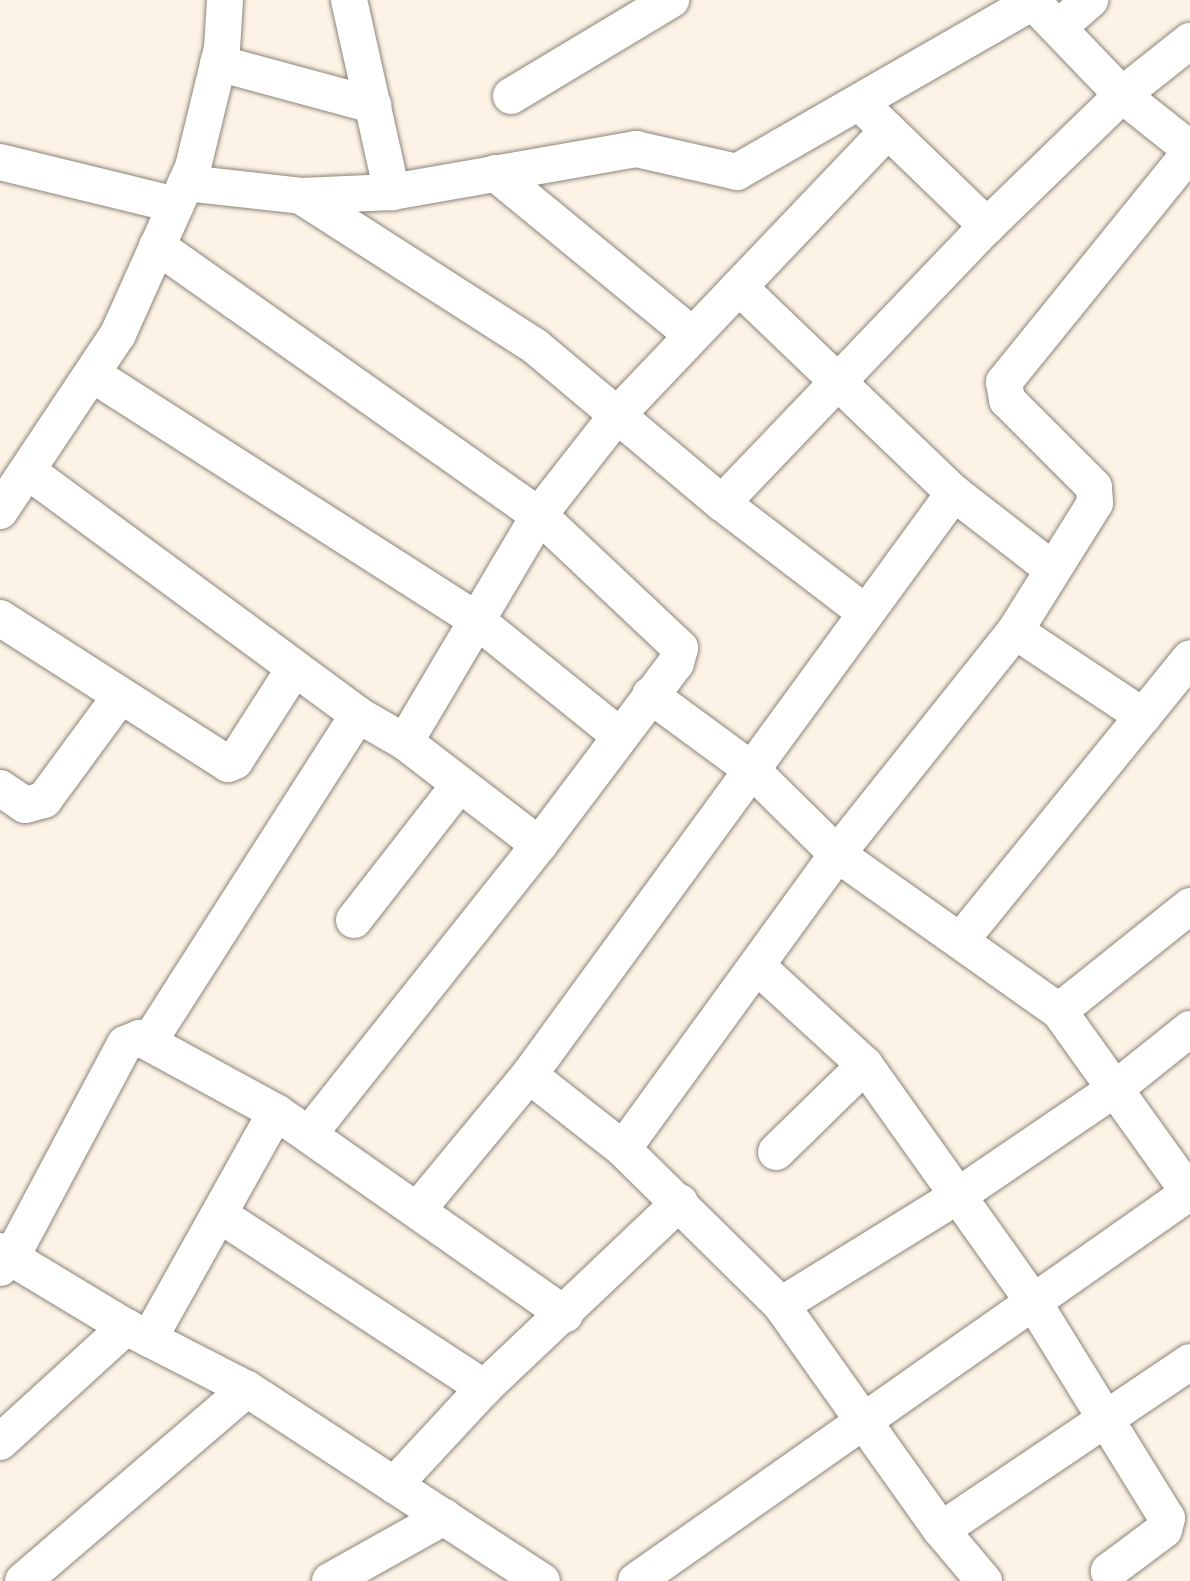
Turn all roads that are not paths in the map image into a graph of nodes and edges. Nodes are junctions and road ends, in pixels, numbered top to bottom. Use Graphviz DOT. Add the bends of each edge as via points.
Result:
graph roads {
  1 [pos="225,0"];
  2 [pos="349,0"];
  3 [pos="671,0"];
  4 [pos="1090,0"];
  5 [pos="1032,1"];
  6 [pos="1058,28"];
  7 [pos="1190,41"];
  8 [pos="218,63"];
  9 [pos="1122,95"];
  10 [pos="511,96"];
  11 [pos="857,101"];
  12 [pos="373,105"];
  13 [pos="888,130"];
  14 [pos="1190,150"];
  15 [pos="0,162"];
  16 [pos="495,173"];
  17 [pos="392,192"];
  18 [pos="181,194"];
  19 [pos="301,196"];
  20 [pos="987,226"];
  21 [pos="157,246"];
  22 [pos="739,287"];
  23 [pos="691,334"];
  24 [pos="92,374"];
  25 [pos="838,384"];
  26 [pos="617,415"];
  27 [pos="29,472"];
  28 [pos="954,493"];
  29 [pos="722,503"];
  30 [pos="0,511"];
  31 [pos="539,515"];
  32 [pos="1052,569"];
  33 [pos="866,613"];
  34 [pos="0,618"];
  35 [pos="475,619"];
  36 [pos="1015,631"];
  37 [pos="294,669"];
  38 [pos="1185,675"];
  39 [pos="650,695"];
  40 [pos="119,698"];
  41 [pos="358,715"];
  42 [pos="1143,716"];
  43 [pos="620,736"];
  44 [pos="405,742"];
  45 [pos="752,770"];
  46 [pos="460,784"];
  47 [pos="0,788"];
  48 [pos="539,845"];
  49 [pos="837,854"];
  50 [pos="1190,906"];
  51 [pos="354,920"];
  52 [pos="961,940"];
  53 [pos="758,967"];
  54 [pos="1059,1011"];
  55 [pos="1190,1029"];
  56 [pos="150,1040"];
  57 [pos="865,1065"];
  58 [pos="529,1075"];
  59 [pos="1115,1089"];
  60 [pos="276,1112"];
  61 [pos="309,1134"];
  62 [pos="623,1149"];
  63 [pos="776,1152"];
  64 [pos="1190,1193"];
  65 [pos="956,1197"];
  66 [pos="680,1202"];
  67 [pos="419,1208"];
  68 [pos="220,1215"];
  69 [pos="4,1259"];
  70 [pos="1034,1303"];
  71 [pos="781,1305"];
  72 [pos="565,1314"];
  73 [pos="138,1333"];
  74 [pos="1190,1362"];
  75 [pos="484,1388"];
  76 [pos="247,1389"];
  77 [pos="863,1419"];
  78 [pos="1106,1422"];
  79 [pos="0,1442"];
  80 [pos="394,1485"];
  81 [pos="444,1517"];
  82 [pos="941,1530"];
  83 [pos="1109,1571"];
  84 [pos="23,1581"];
  85 [pos="330,1581"];
  86 [pos="542,1581"];
  87 [pos="636,1581"];
  88 [pos="984,1581"];
  1 -- 8 [label="street"];
  2 -- 12 [label="street"];
  3 -- 10 [label="street"];
  4 -- 6 [label="street"];
  5 -- 6 [label="street"];
  5 -- 11 [label="street"];
  6 -- 9 [label="street"];
  7 -- 9 [label="street"];
  8 -- 12 [label="street"];
  8 -- 18 [label="street"];
  9 -- 14 [label="street"];
  9 -- 20 [label="street"];
  11 -- 13 [label="street"];
  11 -- 16 [label="street" via="737,172 636,149"];
  12 -- 17 [label="street"];
  13 -- 20 [label="street"];
  13 -- 22 [label="street"];
  14 -- 32 [label="street" via="1004,382 1007,400 1086,477 1097,495"];
  15 -- 18 [label="street"];
  16 -- 17 [label="street"];
  16 -- 23 [label="street"];
  17 -- 19 [label="street"];
  18 -- 19 [label="street"];
  18 -- 21 [label="street"];
  19 -- 26 [label="street" via="536,347"];
  20 -- 25 [label="street"];
  21 -- 24 [label="street" via="118,334"];
  21 -- 31 [label="street"];
  22 -- 23 [label="street"];
  22 -- 25 [label="street"];
  23 -- 26 [label="street"];
  24 -- 27 [label="street"];
  24 -- 35 [label="street"];
  25 -- 28 [label="street"];
  25 -- 29 [label="street"];
  26 -- 29 [label="street"];
  26 -- 31 [label="street"];
  27 -- 30 [label="street"];
  27 -- 37 [label="street"];
  28 -- 32 [label="street"];
  28 -- 33 [label="street"];
  29 -- 33 [label="street"];
  31 -- 35 [label="street"];
  31 -- 39 [label="street" via="676,640 680,654"];
  32 -- 36 [label="street"];
  33 -- 45 [label="street"];
  34 -- 40 [label="street"];
  35 -- 43 [label="street"];
  35 -- 44 [label="street"];
  36 -- 42 [label="street"];
  36 -- 49 [label="street"];
  37 -- 40 [label="street" via="231,763 219,761"];
  37 -- 41 [label="street"];
  38 -- 42 [label="street"];
  39 -- 43 [label="street"];
  39 -- 45 [label="street"];
  40 -- 47 [label="street" via="44,800 25,805"];
  41 -- 44 [label="street"];
  41 -- 56 [label="street"];
  42 -- 52 [label="street"];
  43 -- 48 [label="street"];
  44 -- 46 [label="street"];
  45 -- 49 [label="street"];
  45 -- 58 [label="street"];
  46 -- 48 [label="street"];
  46 -- 51 [label="street"];
  48 -- 61 [label="street"];
  49 -- 52 [label="street"];
  49 -- 53 [label="street"];
  50 -- 54 [label="street"];
  52 -- 54 [label="street"];
  53 -- 57 [label="street"];
  53 -- 62 [label="street"];
  54 -- 59 [label="street"];
  55 -- 59 [label="street"];
  56 -- 60 [label="street"];
  56 -- 69 [label="street" via="133,1038 125,1044"];
  57 -- 63 [label="street"];
  57 -- 65 [label="street"];
  58 -- 62 [label="street"];
  58 -- 67 [label="street"];
  59 -- 64 [label="street"];
  59 -- 65 [label="street"];
  60 -- 61 [label="street"];
  60 -- 68 [label="street"];
  61 -- 67 [label="street"];
  62 -- 66 [label="street"];
  64 -- 70 [label="street"];
  65 -- 70 [label="street"];
  65 -- 71 [label="street"];
  66 -- 71 [label="street"];
  66 -- 72 [label="street"];
  67 -- 72 [label="street"];
  68 -- 73 [label="street"];
  68 -- 75 [label="street"];
  69 -- 73 [label="street"];
  70 -- 77 [label="street"];
  70 -- 78 [label="street"];
  71 -- 77 [label="street"];
  72 -- 75 [label="street"];
  73 -- 76 [label="street"];
  73 -- 79 [label="street"];
  74 -- 78 [label="street"];
  75 -- 80 [label="street"];
  76 -- 80 [label="street"];
  76 -- 84 [label="street"];
  77 -- 82 [label="street"];
  77 -- 87 [label="street"];
  78 -- 82 [label="street"];
  78 -- 83 [label="street" via="1167,1521 1164,1530"];
  80 -- 81 [label="street"];
  81 -- 85 [label="street"];
  81 -- 86 [label="street"];
  82 -- 88 [label="street"];
}
